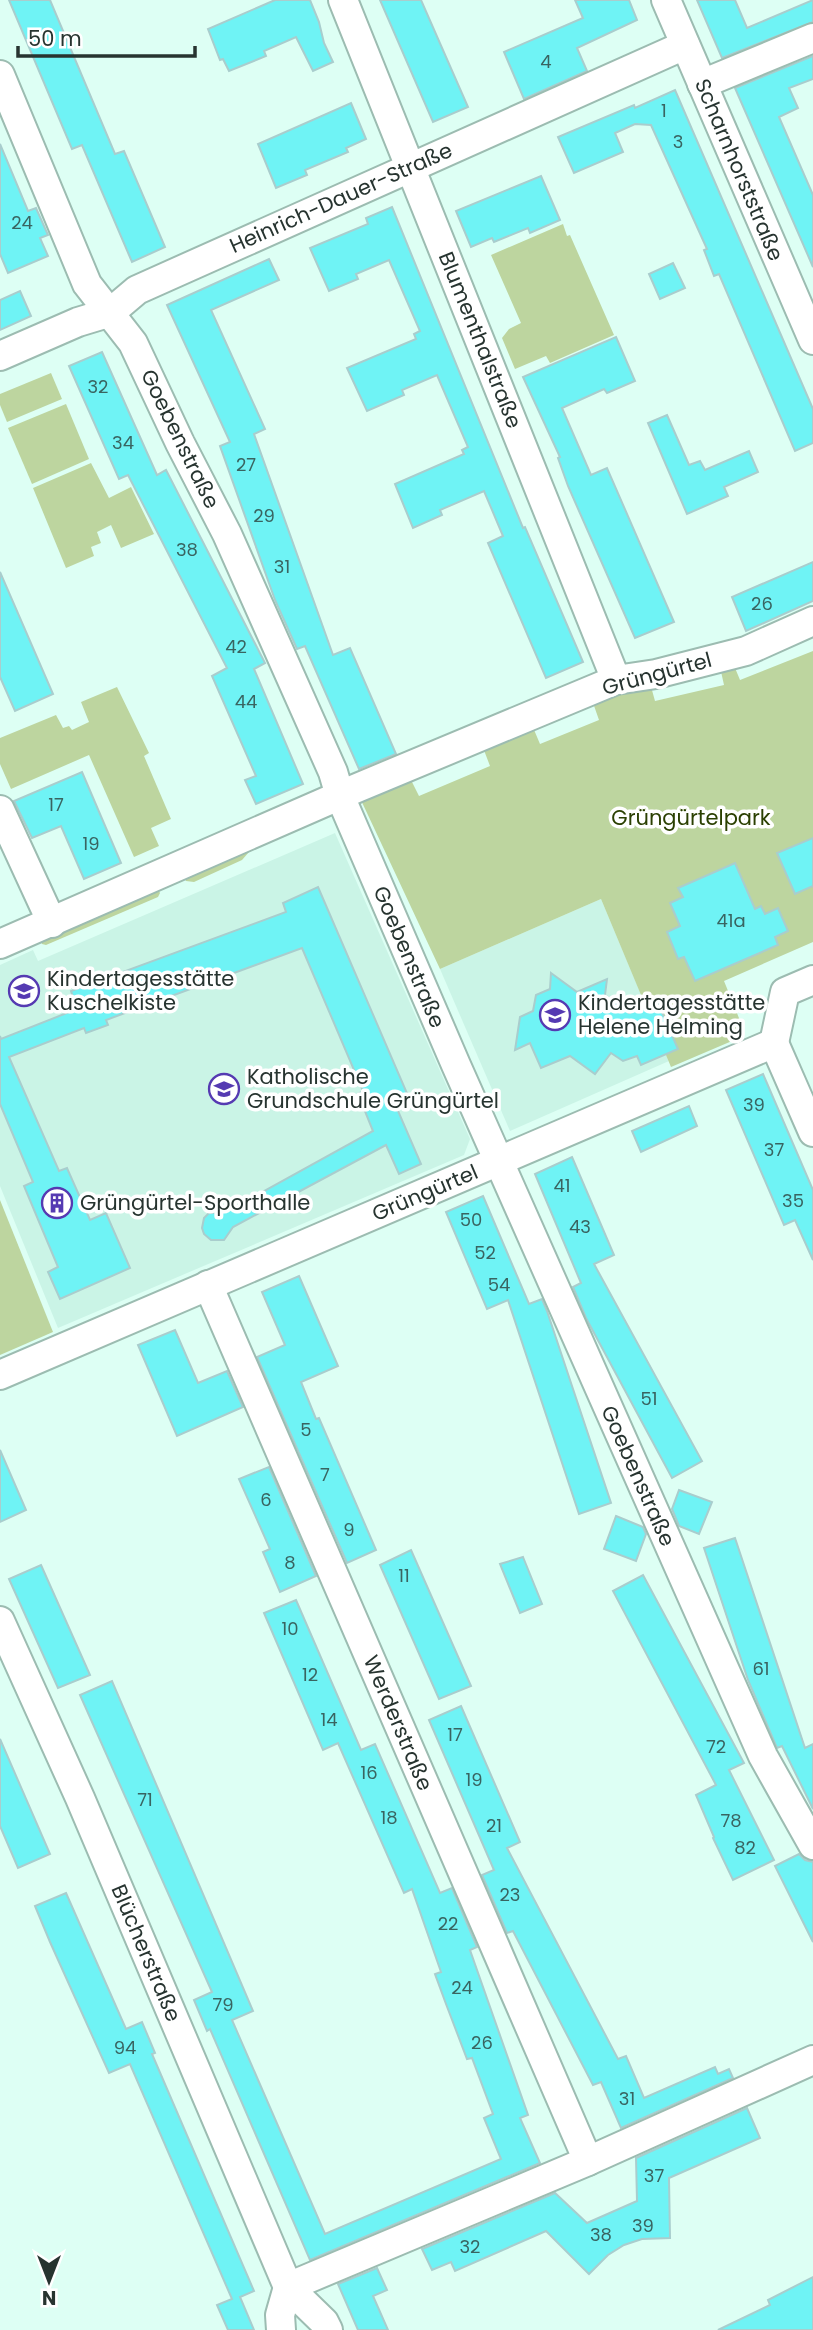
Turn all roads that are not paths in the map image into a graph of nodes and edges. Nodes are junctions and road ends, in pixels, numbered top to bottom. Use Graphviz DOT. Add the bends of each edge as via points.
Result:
graph roads {
  1 [pos="343,0"];
  2 [pos="666,0"];
  3 [pos="813,38"];
  4 [pos="685,45"];
  5 [pos="0,75"];
  6 [pos="702,84"];
  7 [pos="411,167"];
  8 [pos="111,312"];
  9 [pos="813,340"];
  10 [pos="0,356"];
  11 [pos="813,621"];
  12 [pos="617,680"];
  13 [pos="340,796"];
  14 [pos="0,810"];
  15 [pos="52,923"];
  16 [pos="0,944"];
  17 [pos="813,980"];
  18 [pos="774,1043"];
  19 [pos="813,1132"];
  20 [pos="500,1160"];
  21 [pos="208,1285"];
  22 [pos="0,1375"];
  23 [pos="0,1621"];
  24 [pos="813,1844"];
  25 [pos="813,2060"];
  26 [pos="588,2161"];
  27 [pos="288,2287"];
  28 [pos="281,2330"];
  29 [pos="328,2330"];
  1 -- 7 [label="street, Blumenthalstraße"];
  2 -- 4 [label="street, Scharnhorststraße"];
  3 -- 6 [label="street"];
  4 -- 6 [label="street, Scharnhorststraße"];
  4 -- 7 [label="street, Heinrich-Dauer-Straße"];
  5 -- 8 [label="street, Goebenstraße" via="87,284"];
  6 -- 9 [label="street, Scharnhorststraße"];
  7 -- 8 [label="street, Heinrich-Dauer-Straße" via="137,290"];
  7 -- 12 [label="street, Blumenthalstraße"];
  8 -- 10 [label="street, Heinrich-Dauer-Straße"];
  8 -- 13 [label="street, Goebenstraße" via="134,343 227,534"];
  11 -- 12 [label="street, Grüngürtel" via="746,650"];
  12 -- 13 [label="street, Grüngürtel"];
  13 -- 15 [label="street, Grüngürtel"];
  13 -- 20 [label="street, Goebenstraße"];
  14 -- 15 [label="street"];
  15 -- 16 [label="street, Grüngürtel"];
  17 -- 18 [label="street" via="785,992"];
  18 -- 19 [label="street"];
  18 -- 20 [label="street, Grüngürtel"];
  20 -- 21 [label="street, Grüngürtel"];
  20 -- 24 [label="street, Goebenstraße" via="763,1756"];
  21 -- 22 [label="street, Grüngürtel"];
  21 -- 26 [label="street, Werderstraße"];
  23 -- 27 [label="street, Blücherstraße"];
  25 -- 26 [label="street"];
  26 -- 27 [label="street"];
  27 -- 28 [label="street"];
  27 -- 29 [label="street, Blücherstraße"];
}
